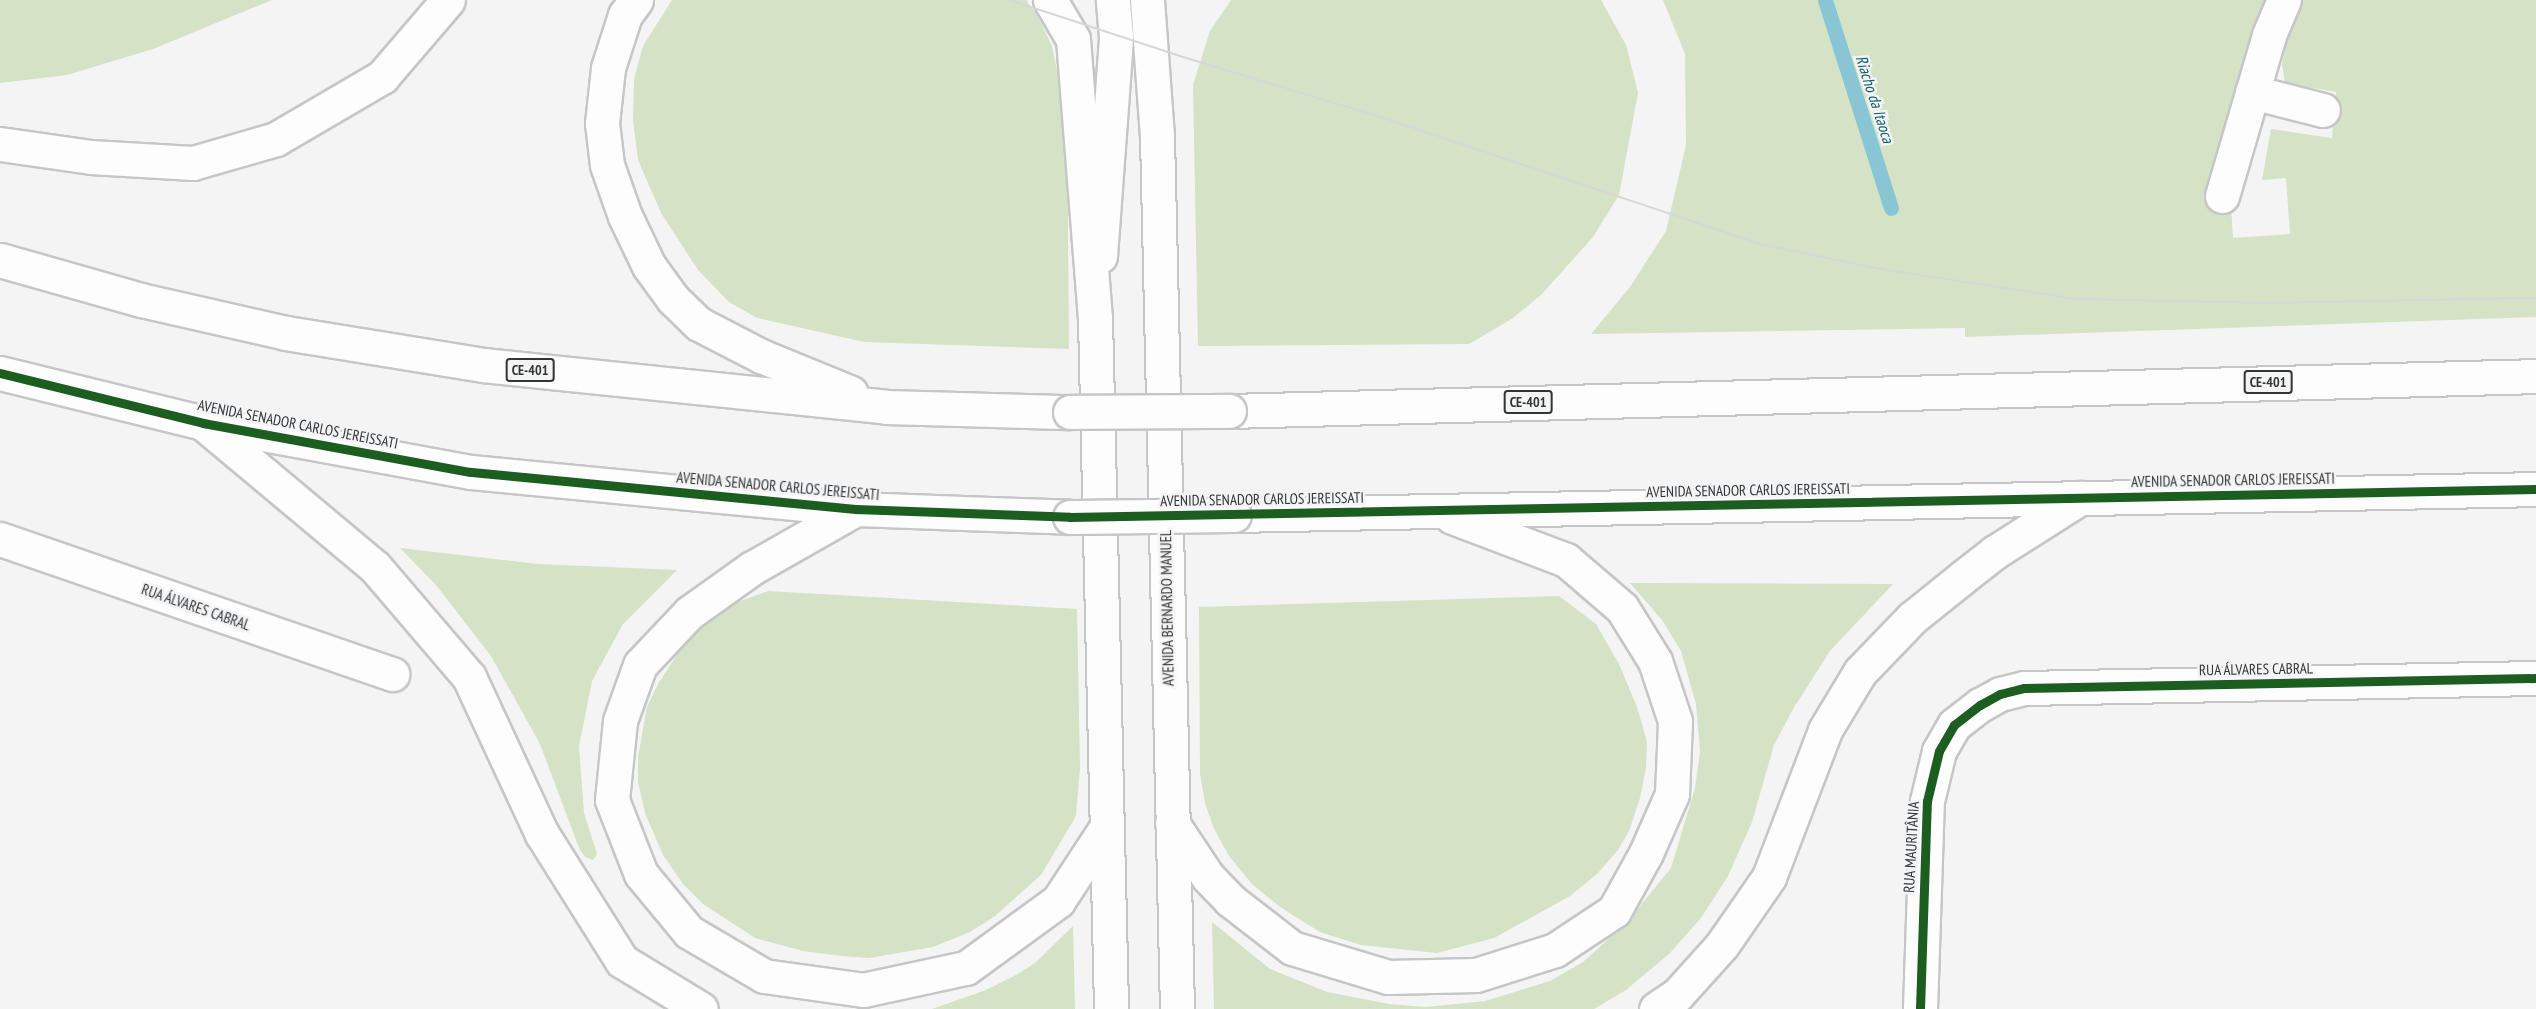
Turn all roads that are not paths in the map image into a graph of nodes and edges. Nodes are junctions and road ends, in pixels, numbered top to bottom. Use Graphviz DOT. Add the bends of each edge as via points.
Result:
graph roads {
  1 [pos="448,0"];
  2 [pos="636,0"];
  3 [pos="1050,0"];
  4 [pos="1113,0"];
  5 [pos="1147,0"];
  6 [pos="2284,0"];
  7 [pos="2252,92"];
  8 [pos="2323,110"];
  9 [pos="0,144"];
  10 [pos="2222,196"];
  11 [pos="0,260"];
  12 [pos="1095,318"];
  13 [pos="0,373"];
  14 [pos="2536,376"];
  15 [pos="886,407"];
  16 [pos="202,423"];
  17 [pos="2536,489"];
  18 [pos="2081,497"];
  19 [pos="856,509"];
  20 [pos="1436,511"];
  21 [pos="0,539"];
  22 [pos="392,674"];
  23 [pos="2536,678"];
  24 [pos="1980,705"];
  25 [pos="1172,823"];
  26 [pos="1106,828"];
  27 [pos="700,1009"];
  28 [pos="1111,1009"];
  29 [pos="1176,1009"];
  30 [pos="1656,1009"];
  31 [pos="1920,1009"];
  1 -- 9 [label="main road" via="382,77 276,140 193,163 91,157"];
  2 -- 15 [label="main road" via="625,15 608,68 602,123 607,165 649,266 673,299 699,324 761,356"];
  3 -- 12 [label="main road" via="1073,39"];
  4 -- 12 [label="main road" via="1116,37"];
  5 -- 25 [label="main road, AVENIDA BERNARDO MANUEL" via="1157,136"];
  6 -- 7 [label="main road"];
  7 -- 8 [label="main road"];
  7 -- 10 [label="main road"];
  11 -- 15 [label="main road, CE-401" via="141,300 298,335 483,365"];
  12 -- 26 [label="main road"];
  13 -- 16 [label="main road, AVENIDA SENADOR CARLOS JEREISSATI"];
  14 -- 15 [label="main road, CE-401, bridge" via="1229,411"];
  16 -- 19 [label="main road, AVENIDA SENADOR CARLOS JEREISSATI" via="471,472"];
  16 -- 27 [label="main road" via="375,567 469,677 542,834 622,961"];
  17 -- 18 [label="main road, AVENIDA SENADOR CARLOS JEREISSATI"];
  18 -- 20 [label="main road, AVENIDA SENADOR CARLOS JEREISSATI"];
  18 -- 30 [label="main road" via="1963,577 1912,618 1860,672 1825,730 1769,877 1722,945 1677,995"];
  19 -- 20 [label="main road, AVENIDA SENADOR CARLOS JEREISSATI, bridge" via="1070,517"];
  19 -- 26 [label="main road" via="752,568 689,613 640,665 620,721 612,800 641,874 689,932 764,976 863,990 966,968 1058,901"];
  20 -- 25 [label="main road" via="1566,560 1622,608 1655,661 1675,721 1672,794 1614,911 1555,950 1476,975 1388,977 1292,948 1208,878"];
  21 -- 22 [label="main road, RUA ÁLVARES CABRAL"];
  23 -- 24 [label="main road, RUA ÁLVARES CABRAL" via="2024,688 2000,694"];
  24 -- 31 [label="main road, RUA MAURITÂNIA" via="1954,725 1939,751 1927,801"];
  25 -- 29 [label="main road, AVENIDA BERNARDO MANUEL"];
  26 -- 28 [label="main road"];
}
